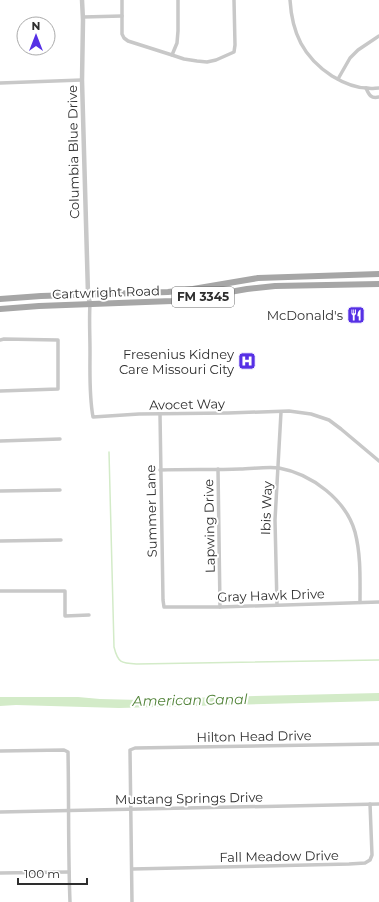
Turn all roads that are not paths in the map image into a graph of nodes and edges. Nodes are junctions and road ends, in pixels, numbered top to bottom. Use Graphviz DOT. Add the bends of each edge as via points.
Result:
graph roads {
  1 [pos="82,0"];
  2 [pos="122,0"];
  3 [pos="178,0"];
  4 [pos="234,0"];
  5 [pos="290,0"];
  6 [pos="122,16"];
  7 [pos="83,17"];
  8 [pos="379,36"];
  9 [pos="172,55"];
  10 [pos="338,79"];
  11 [pos="82,80"];
  12 [pos="0,82"];
  13 [pos="366,88"];
  14 [pos="379,88"];
  15 [pos="379,97"];
  16 [pos="379,274"];
  17 [pos="332,276"];
  18 [pos="274,277"];
  19 [pos="379,284"];
  20 [pos="333,285"];
  21 [pos="275,286"];
  22 [pos="193,289"];
  23 [pos="88,294"];
  24 [pos="195,298"];
  25 [pos="0,299"];
  26 [pos="90,304"];
  27 [pos="0,309"];
  28 [pos="0,340"];
  29 [pos="0,391"];
  30 [pos="281,412"];
  31 [pos="160,414"];
  32 [pos="60,439"];
  33 [pos="0,441"];
  34 [pos="379,461"];
  35 [pos="278,468"];
  36 [pos="218,469"];
  37 [pos="160,470"];
  38 [pos="60,490"];
  39 [pos="0,491"];
  40 [pos="61,540"];
  41 [pos="0,541"];
  42 [pos="0,591"];
  43 [pos="360,602"];
  44 [pos="379,602"];
  45 [pos="276,605"];
  46 [pos="164,607"];
  47 [pos="220,607"];
  48 [pos="89,615"];
  49 [pos="379,744"];
  50 [pos="0,751"];
  51 [pos="370,804"];
  52 [pos="379,804"];
  53 [pos="131,809"];
  54 [pos="69,810"];
  55 [pos="0,812"];
  56 [pos="132,869"];
  57 [pos="69,872"];
  58 [pos="0,873"];
  59 [pos="70,902"];
  60 [pos="132,902"];
  1 -- 7 [label="street, Columbia Blue Drive"];
  2 -- 6 [label="street"];
  3 -- 9 [label="street" via="177,43"];
  4 -- 9 [label="street" via="234,52 207,62"];
  5 -- 10 [label="street" via="293,24 304,49 322,69"];
  6 -- 7 [label="street"];
  6 -- 9 [label="street" via="124,38"];
  7 -- 11 [label="street, Columbia Blue Drive"];
  8 -- 10 [label="street" via="350,58"];
  10 -- 13 [label="street" via="350,85"];
  11 -- 12 [label="street"];
  11 -- 23 [label="street, Columbia Blue Drive"];
  13 -- 14 [label="street"];
  13 -- 15 [label="street" via="370,96"];
  16 -- 17 [label="main road, Cartwright Road / FM 3345"];
  17 -- 18 [label="main road, Cartwright Road / FM 3345"];
  17 -- 20 [label="main road"];
  18 -- 21 [label="main road"];
  18 -- 22 [label="main road, Cartwright Road / FM 3345"];
  19 -- 20 [label="main road, Cartwright Road / FM 3345"];
  20 -- 21 [label="main road, Cartwright Road / FM 3345"];
  21 -- 24 [label="main road, Cartwright Road / FM 3345"];
  22 -- 23 [label="main road, Cartwright Road / FM 3345"];
  22 -- 24 [label="main road"];
  23 -- 25 [label="main road, Cartwright Road / FM 3345"];
  23 -- 26 [label="street, Columbia Blue Drive"];
  24 -- 26 [label="main road, Cartwright Road / FM 3345"];
  26 -- 27 [label="main road, Cartwright Road / FM 3345"];
  26 -- 31 [label="street, Avocet Way" via="92,417"];
  28 -- 29 [label="street" via="58,340 58,389"];
  30 -- 31 [label="street, Avocet Way"];
  30 -- 34 [label="street, Avocet Way" via="311,414 329,420"];
  30 -- 35 [label="street, Ibis Way"];
  31 -- 37 [label="street, Summer Lane"];
  32 -- 33 [label="street"];
  35 -- 36 [label="street"];
  35 -- 43 [label="street" via="299,474 324,489 337,501 348,517 358,544"];
  35 -- 45 [label="street, Ibis Way" via="275,520"];
  36 -- 37 [label="street"];
  36 -- 47 [label="street, Lapwing Drive"];
  37 -- 46 [label="street, Summer Lane"];
  38 -- 39 [label="street"];
  40 -- 41 [label="street"];
  42 -- 48 [label="street" via="65,592 65,616"];
  43 -- 44 [label="street, Gray Hawk Drive"];
  43 -- 45 [label="street, Gray Hawk Drive"];
  45 -- 47 [label="street, Gray Hawk Drive"];
  46 -- 47 [label="street, Gray Hawk Drive"];
  49 -- 53 [label="street, Hilton Head Drive" via="136,748 130,750"];
  50 -- 54 [label="street" via="68,752"];
  51 -- 52 [label="street, Mustang Springs Drive"];
  51 -- 53 [label="street, Mustang Springs Drive"];
  51 -- 56 [label="street, Fall Meadow Drive" via="372,855 365,863"];
  53 -- 54 [label="street, Mustang Springs Drive"];
  53 -- 56 [label="street"];
  54 -- 55 [label="street, Mustang Springs Drive"];
  54 -- 57 [label="street"];
  56 -- 60 [label="street"];
  57 -- 58 [label="street"];
  57 -- 59 [label="street"];
}
